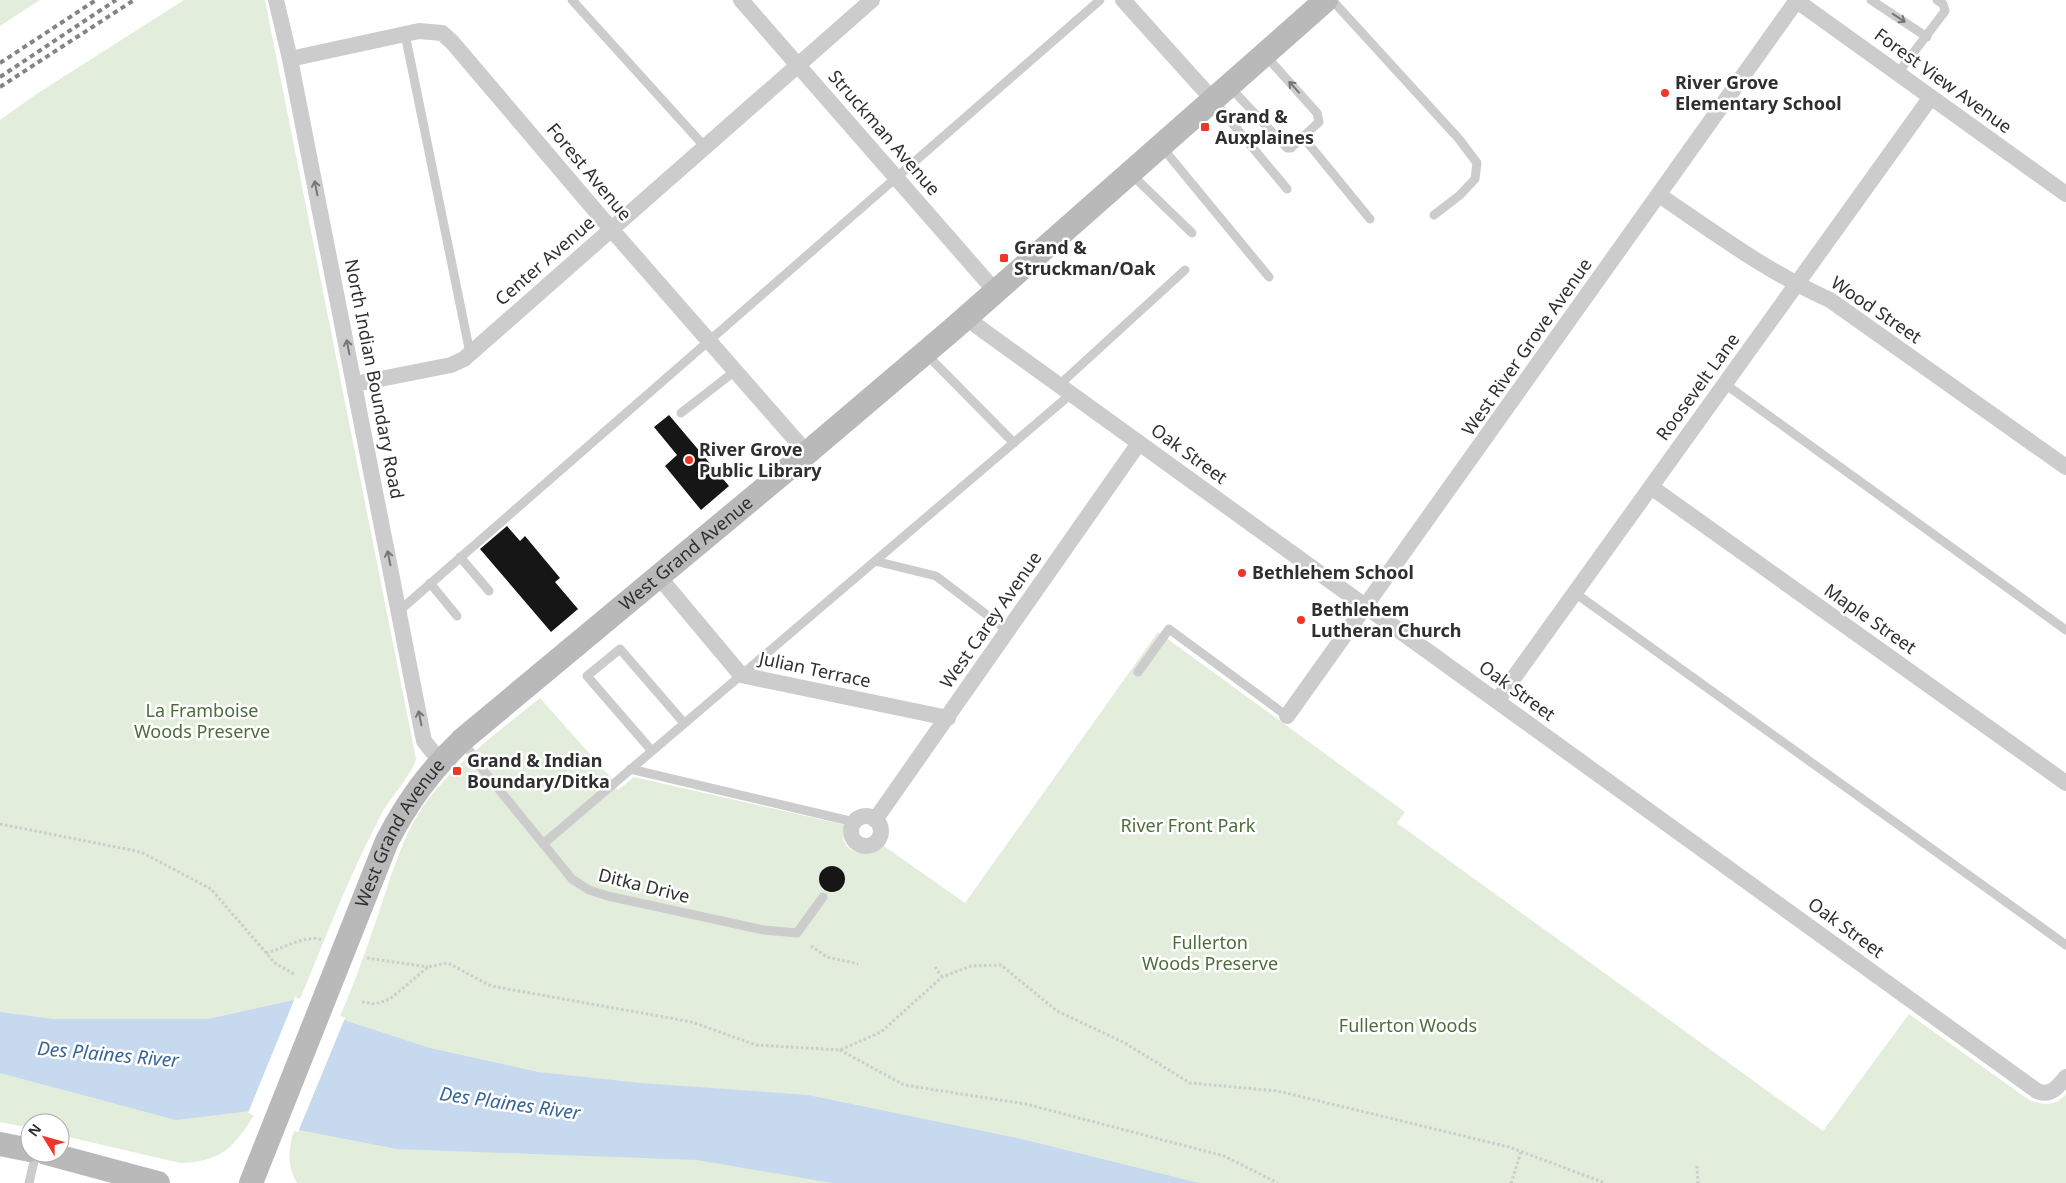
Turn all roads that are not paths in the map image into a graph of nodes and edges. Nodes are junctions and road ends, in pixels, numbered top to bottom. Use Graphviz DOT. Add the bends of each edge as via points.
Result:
graph roads {
  1 [pos="276,0"];
  2 [pos="572,0"];
  3 [pos="741,0"];
  4 [pos="872,0"];
  5 [pos="1100,0"];
  6 [pos="1123,0"];
  7 [pos="1326,0"];
  8 [pos="1332,0"];
  9 [pos="1797,0"];
  10 [pos="1871,0"];
  11 [pos="1937,0"];
  12 [pos="405,34"];
  13 [pos="1927,37"];
  14 [pos="1265,54"];
  15 [pos="290,59"];
  16 [pos="798,64"];
  17 [pos="1898,73"];
  18 [pos="1221,93"];
  19 [pos="1931,97"];
  20 [pos="1303,137"];
  21 [pos="1160,146"];
  22 [pos="704,147"];
  23 [pos="1130,173"];
  24 [pos="895,176"];
  25 [pos="1287,189"];
  26 [pos="2066,194"];
  27 [pos="1659,195"];
  28 [pos="1434,215"];
  29 [pos="1370,219"];
  30 [pos="611,229"];
  31 [pos="1192,233"];
  32 [pos="1185,270"];
  33 [pos="1269,276"];
  34 [pos="1796,285"];
  35 [pos="996,292"];
  36 [pos="966,318"];
  37 [pos="709,341"];
  38 [pos="470,353"];
  39 [pos="924,353"];
  40 [pos="735,371"];
  41 [pos="355,384"];
  42 [pos="1725,384"];
  43 [pos="1065,389"];
  44 [pos="682,413"];
  45 [pos="1014,443"];
  46 [pos="1139,443"];
  47 [pos="807,453"];
  48 [pos="2066,467"];
  49 [pos="1651,487"];
  50 [pos="460,557"];
  51 [pos="875,561"];
  52 [pos="659,577"];
  53 [pos="430,583"];
  54 [pos="489,591"];
  55 [pos="1574,593"];
  56 [pos="1366,607"];
  57 [pos="399,611"];
  58 [pos="457,616"];
  59 [pos="2066,630"];
  60 [pos="1008,631"];
  61 [pos="1138,672"];
  62 [pos="741,675"];
  63 [pos="1497,701"];
  64 [pos="1287,716"];
  65 [pos="948,718"];
  66 [pos="684,723"];
  67 [pos="462,740"];
  68 [pos="652,751"];
  69 [pos="440,761"];
  70 [pos="630,769"];
  71 [pos="2066,783"];
  72 [pos="875,820"];
  73 [pos="854,822"];
  74 [pos="542,844"];
  75 [pos="823,897"];
  76 [pos="2066,946"];
  77 [pos="2066,1078"];
  78 [pos="0,1144"];
  79 [pos="20,1148"];
  80 [pos="70,1161"];
  81 [pos="34,1163"];
  82 [pos="123,1178"];
  83 [pos="29,1183"];
  84 [pos="158,1183"];
  85 [pos="251,1183"];
  1 -- 15 [label="street, North Indian Boundary Road"];
  2 -- 22 [label="lane"];
  3 -- 16 [label="street, Struckman Avenue"];
  4 -- 16 [label="street, Center Avenue"];
  5 -- 24 [label="lane"];
  6 -- 18 [label="street"];
  7 -- 14 [label="main road, West Grand Avenue"];
  8 -- 28 [label="lane" via="1459,139 1477,163 1475,178 1460,195"];
  9 -- 17 [label="street, Forest View Avenue"];
  9 -- 27 [label="street, West River Grove Avenue"];
  10 -- 13 [label="lane, one-way"];
  11 -- 13 [label="lane" via="1945,11"];
  12 -- 15 [label="street, Forest Avenue"];
  12 -- 30 [label="street, Forest Avenue" via="431,31 452,42"];
  12 -- 38 [label="lane"];
  13 -- 17 [label="lane"];
  14 -- 18 [label="main road, West Grand Avenue"];
  20 -- 14 [label="lane, one-way" via="1319,122 1317,113"];
  41 -- 15 [label="street, North Indian Boundary Road, one-way"];
  16 -- 22 [label="street, Center Avenue"];
  16 -- 24 [label="street, Struckman Avenue"];
  17 -- 19 [label="street, Forest View Avenue"];
  18 -- 20 [label="lane" via="1287,148"];
  18 -- 21 [label="main road, West Grand Avenue"];
  18 -- 25 [label="lane"];
  19 -- 26 [label="street, Forest View Avenue"];
  19 -- 34 [label="street, Roosevelt Lane"];
  20 -- 29 [label="lane"];
  21 -- 23 [label="main road, West Grand Avenue"];
  21 -- 33 [label="lane"];
  22 -- 30 [label="street, Center Avenue"];
  23 -- 31 [label="lane"];
  23 -- 35 [label="main road, West Grand Avenue"];
  24 -- 35 [label="street, Struckman Avenue"];
  24 -- 37 [label="lane"];
  27 -- 34 [label="street, Wood Street"];
  27 -- 56 [label="street, West River Grove Avenue"];
  30 -- 37 [label="street, Forest Avenue"];
  30 -- 38 [label="street, Center Avenue"];
  32 -- 43 [label="lane"];
  34 -- 42 [label="street, Roosevelt Lane"];
  34 -- 48 [label="street, Wood Street" via="1830,300"];
  35 -- 36 [label="main road, West Grand Avenue"];
  36 -- 39 [label="main road, West Grand Avenue"];
  36 -- 43 [label="street, Oak Street"];
  37 -- 40 [label="street, Forest Avenue"];
  37 -- 50 [label="lane"];
  38 -- 41 [label="street, Center Avenue" via="451,365"];
  39 -- 45 [label="lane"];
  39 -- 47 [label="main road, West Grand Avenue"];
  40 -- 44 [label="lane"];
  40 -- 47 [label="street, Forest Avenue"];
  57 -- 41 [label="street, North Indian Boundary Road, one-way"];
  42 -- 49 [label="street, Roosevelt Lane"];
  42 -- 59 [label="lane"];
  43 -- 45 [label="lane"];
  43 -- 46 [label="street, Oak Street"];
  45 -- 51 [label="lane"];
  46 -- 56 [label="street, Oak Street"];
  46 -- 60 [label="street, West Carey Avenue"];
  47 -- 52 [label="main road, West Grand Avenue"];
  49 -- 55 [label="street, Roosevelt Lane"];
  49 -- 71 [label="street, Maple Street"];
  50 -- 53 [label="lane"];
  50 -- 54 [label="lane"];
  51 -- 60 [label="lane" via="936,576"];
  51 -- 62 [label="lane"];
  52 -- 62 [label="street, Julian Terrace"];
  52 -- 67 [label="main road, West Grand Avenue"];
  53 -- 57 [label="lane"];
  53 -- 58 [label="lane"];
  55 -- 63 [label="street, Roosevelt Lane"];
  55 -- 76 [label="lane"];
  56 -- 63 [label="street, Oak Street"];
  56 -- 64 [label="street, West River Grove Avenue"];
  69 -- 57 [label="street, North Indian Boundary Road, one-way" via="424,741"];
  60 -- 65 [label="street, West Carey Avenue"];
  61 -- 64 [label="lane" via="1169,629"];
  62 -- 65 [label="street, Julian Terrace"];
  62 -- 66 [label="lane"];
  63 -- 77 [label="street, Oak Street" via="2037,1091 2046,1094 2054,1091"];
  65 -- 72 [label="street, West Carey Avenue"];
  66 -- 68 [label="lane"];
  66 -- 68 [label="lane" via="620,649 587,676"];
  67 -- 69 [label="main road, West Grand Avenue"];
  67 -- 74 [label="lane, Ditka Drive"];
  68 -- 70 [label="lane"];
  69 -- 85 [label="main road, West Grand Avenue" via="404,808 387,841"];
  70 -- 73 [label="lane"];
  70 -- 74 [label="lane"];
  72 -- 73 [label="street" via="866,816"];
  72 -- 73 [label="street" via="880,828 879,838 867,846 854,840 851,831"];
  74 -- 75 [label="lane, Ditka Drive" via="572,879 589,890 764,930 797,933"];
  78 -- 79 [label="main road"];
  80 -- 82 [label="main road"];
  81 -- 83 [label="lane"];
  82 -- 84 [label="main road"];
}
